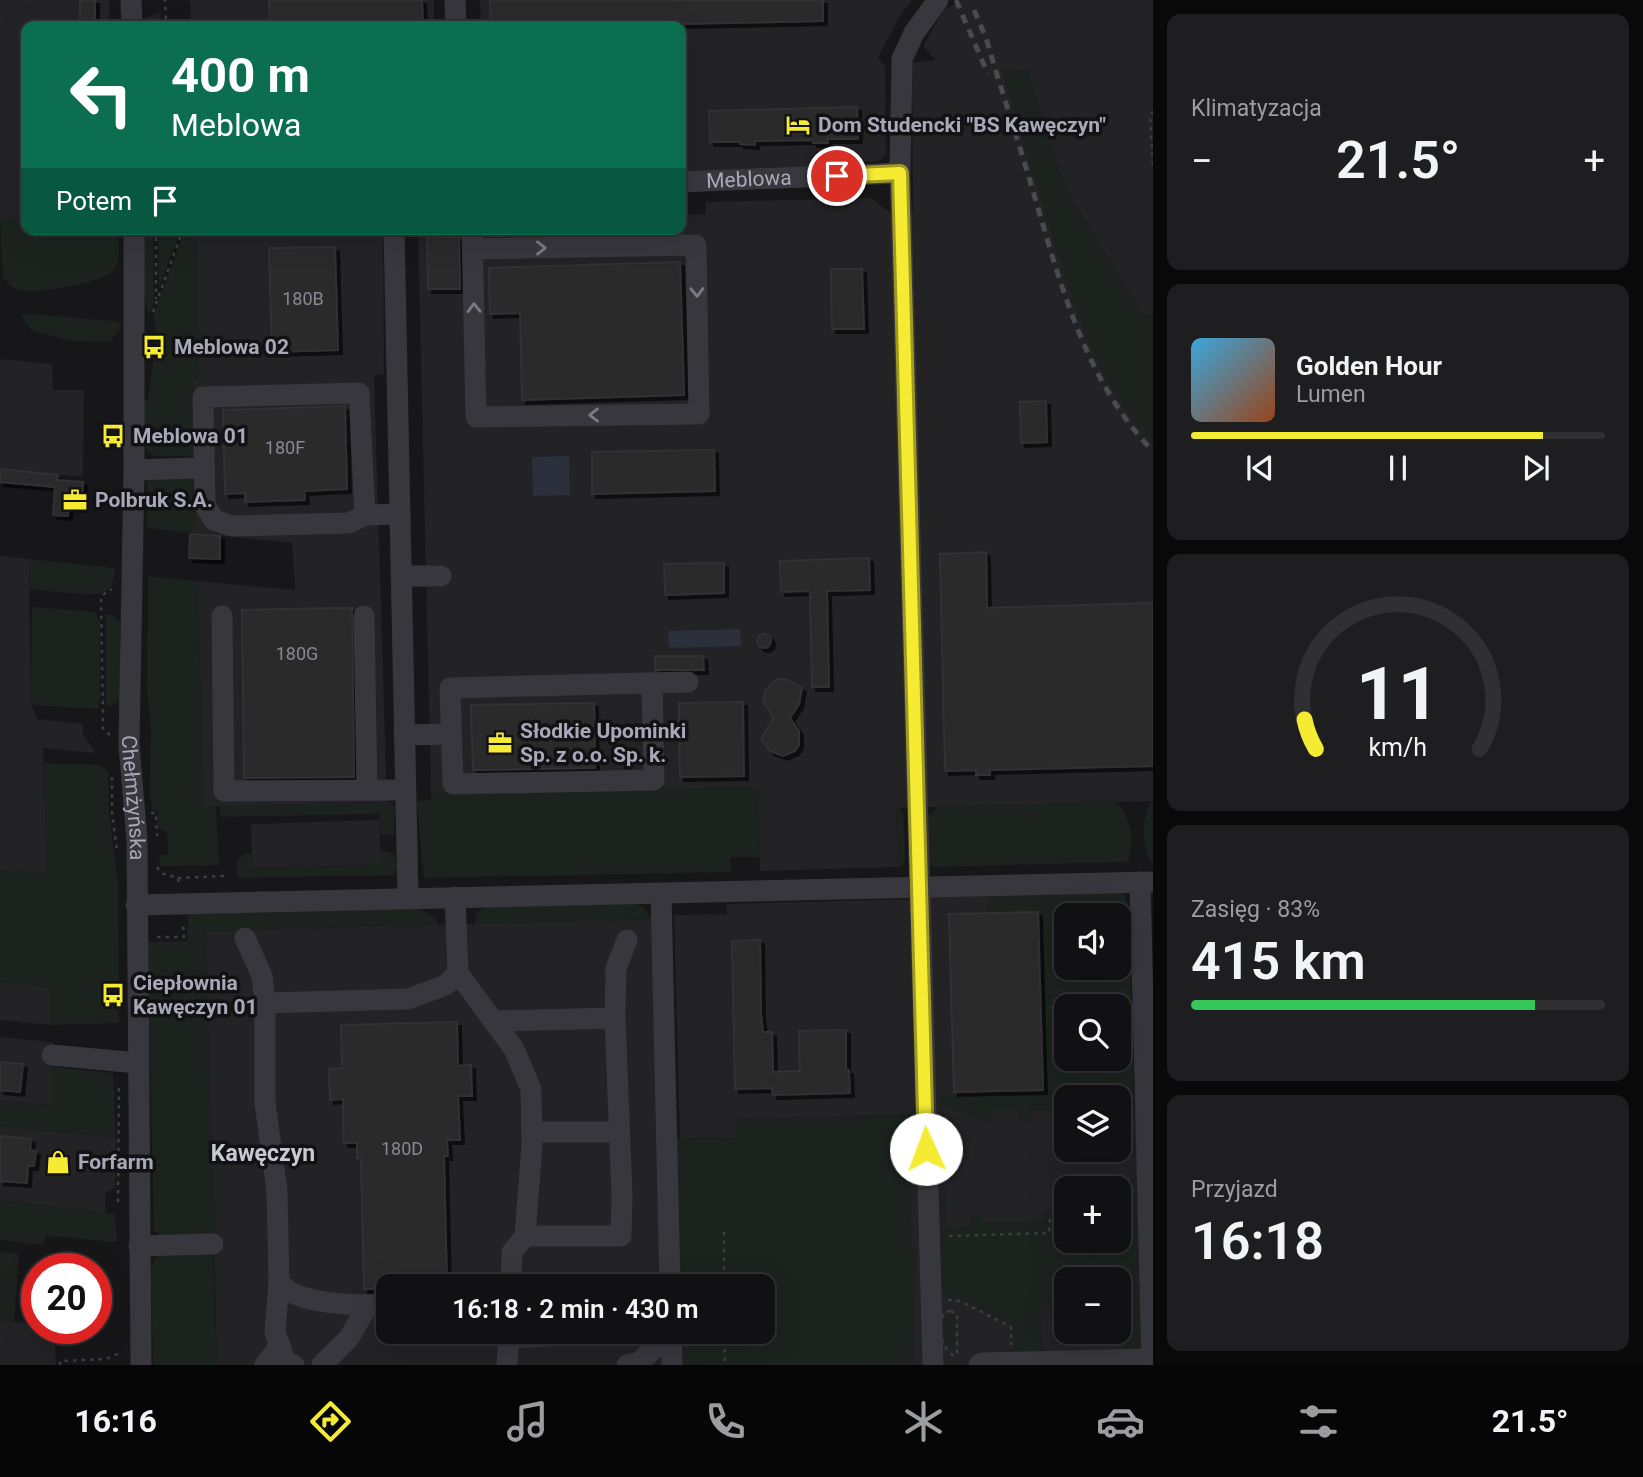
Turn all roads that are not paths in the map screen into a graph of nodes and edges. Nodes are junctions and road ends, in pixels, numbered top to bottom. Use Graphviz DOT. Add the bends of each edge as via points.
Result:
graph roads {
  1 [pos="131,0"];
  2 [pos="455,0"];
  3 [pos="938,0"];
  4 [pos="132,21"];
  5 [pos="456,21"];
  6 [pos="900,173"];
  7 [pos="686,182"];
  8 [pos="134,235"];
  9 [pos="394,235"];
  10 [pos="674,237"];
  11 [pos="473,239"];
  12 [pos="195,468"];
  13 [pos="134,470"];
  14 [pos="365,514"];
  15 [pos="400,514"];
  16 [pos="401,576"];
  17 [pos="441,576"];
  18 [pos="222,616"];
  19 [pos="365,616"];
  20 [pos="688,682"];
  21 [pos="652,683"];
  22 [pos="451,734"];
  23 [pos="404,735"];
  24 [pos="367,790"];
  25 [pos="405,790"];
  26 [pos="1147,882"];
  27 [pos="919,889"];
  28 [pos="661,894"];
  29 [pos="408,897"];
  30 [pos="455,897"];
  31 [pos="136,905"];
  32 [pos="245,938"];
  33 [pos="627,940"];
  34 [pos="458,973"];
  35 [pos="265,1003"];
  36 [pos="615,1018"];
  37 [pos="494,1021"];
  38 [pos="52,1055"];
  39 [pos="138,1063"];
  40 [pos="532,1132"];
  41 [pos="620,1132"];
  42 [pos="1150,1162"];
  43 [pos="525,1236"];
  44 [pos="213,1244"];
  45 [pos="139,1246"];
  46 [pos="511,1274"];
  47 [pos="670,1274"];
  48 [pos="279,1282"];
  49 [pos="376,1305"];
  50 [pos="376,1307"];
  51 [pos="508,1344"];
  52 [pos="659,1344"];
  53 [pos="666,1344"];
  54 [pos="280,1345"];
  55 [pos="1152,1362"];
  56 [pos="141,1365"];
  57 [pos="265,1365"];
  58 [pos="293,1365"];
  59 [pos="322,1365"];
  60 [pos="507,1365"];
  61 [pos="627,1365"];
  62 [pos="672,1365"];
  63 [pos="933,1365"];
  64 [pos="979,1365"];
  1 -- 4 [label="street"];
  2 -- 5 [label="street"];
  3 -- 6 [label="street" via="902,59"];
  6 -- 7 [label="street, Meblowa"];
  6 -- 27 [label="street"];
  8 -- 13 [label="street, Chełmżyńska"];
  9 -- 15 [label="street"];
  11 -- 10 [label="street, one-way"];
  10 -- 11 [label="street, one-way" via="696,245 699,414 476,417"];
  12 -- 13 [label="street"];
  13 -- 31 [label="street, Chełmżyńska" via="130,745"];
  14 -- 14 [label="street" via="349,523 232,526 214,520 205,505 203,397 359,393"];
  14 -- 15 [label="street"];
  15 -- 16 [label="street"];
  16 -- 17 [label="street"];
  16 -- 23 [label="street"];
  18 -- 24 [label="street" via="225,791"];
  19 -- 24 [label="street"];
  20 -- 21 [label="street"];
  21 -- 22 [label="street" via="450,688"];
  21 -- 22 [label="street" via="654,780 453,784"];
  22 -- 23 [label="street"];
  23 -- 25 [label="street"];
  24 -- 25 [label="street"];
  25 -- 29 [label="street"];
  26 -- 27 [label="street"];
  26 -- 42 [label="street"];
  27 -- 28 [label="street"];
  27 -- 63 [label="street"];
  28 -- 30 [label="street"];
  28 -- 47 [label="street"];
  29 -- 30 [label="street"];
  29 -- 31 [label="street"];
  30 -- 34 [label="street"];
  31 -- 39 [label="street, Chełmżyńska"];
  32 -- 35 [label="street" via="262,976"];
  33 -- 36 [label="street" via="616,968"];
  34 -- 35 [label="street" via="446,985 408,999"];
  34 -- 37 [label="street"];
  35 -- 48 [label="street" via="265,1103 277,1191"];
  36 -- 37 [label="street"];
  36 -- 41 [label="street"];
  37 -- 40 [label="street" via="514,1049 531,1089"];
  38 -- 39 [label="street"];
  39 -- 45 [label="street, Chełmżyńska"];
  40 -- 41 [label="street"];
  40 -- 43 [label="street"];
  41 -- 43 [label="street" via="621,1236"];
  42 -- 55 [label="street"];
  43 -- 46 [label="street" via="512,1252"];
  44 -- 45 [label="street"];
  45 -- 56 [label="street, Chełmżyńska"];
  48 -- 49 [label="street" via="292,1293"];
  48 -- 54 [label="street" via="275,1332"];
  50 -- 59 [label="street"];
  51 -- 60 [label="street"];
  52 -- 61 [label="street" via="638,1363"];
  53 -- 62 [label="street"];
  54 -- 57 [label="street"];
  54 -- 58 [label="street" via="285,1361"];
  55 -- 64 [label="street"];
}
